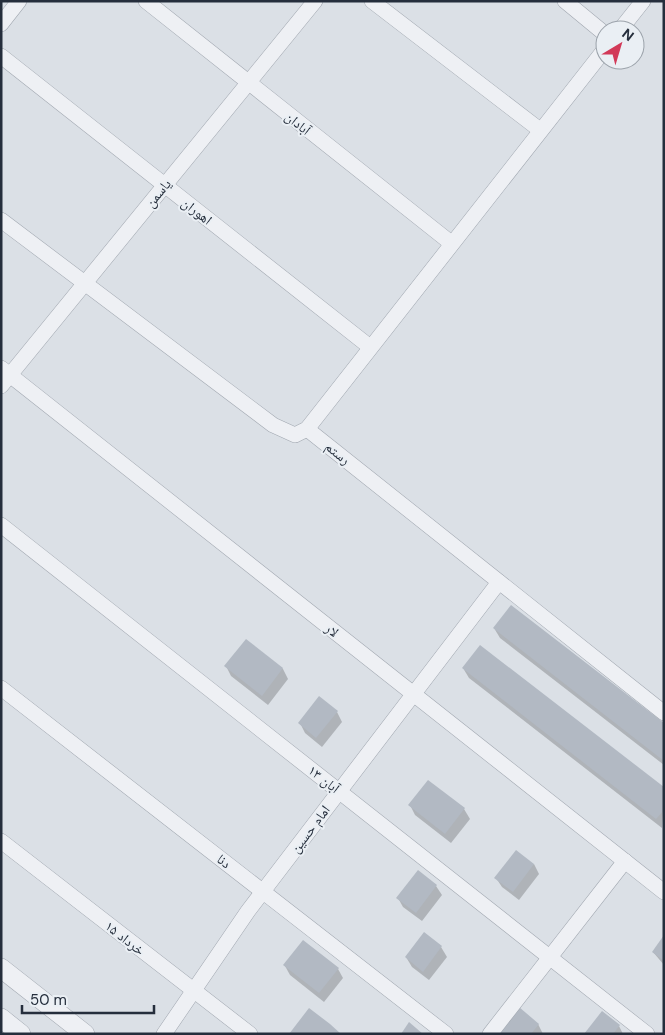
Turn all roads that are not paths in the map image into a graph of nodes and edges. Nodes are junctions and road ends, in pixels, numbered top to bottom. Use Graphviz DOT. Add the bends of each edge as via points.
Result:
graph roads {
  1 [pos="19,1"];
  2 [pos="146,1"];
  3 [pos="315,1"];
  4 [pos="372,1"];
  5 [pos="565,1"];
  6 [pos="643,1"];
  7 [pos="628,20"];
  8 [pos="1,24"];
  9 [pos="595,26"];
  10 [pos="1,56"];
  11 [pos="595,61"];
  12 [pos="248,83"];
  13 [pos="540,130"];
  14 [pos="165,186"];
  15 [pos="1,220"];
  16 [pos="451,243"];
  17 [pos="85,283"];
  18 [pos="370,347"];
  19 [pos="4,376"];
  20 [pos="307,429"];
  21 [pos="1,525"];
  22 [pos="499,582"];
  23 [pos="1,688"];
  24 [pos="414,694"];
  25 [pos="664,713"];
  26 [pos="340,792"];
  27 [pos="1,841"];
  28 [pos="625,861"];
  29 [pos="263,892"];
  30 [pos="664,892"];
  31 [pos="550,957"];
  32 [pos="1,968"];
  33 [pos="194,990"];
  34 [pos="1,1018"];
  35 [pos="21,1034"];
  36 [pos="85,1034"];
  37 [pos="164,1034"];
  38 [pos="250,1034"];
  39 [pos="446,1034"];
  40 [pos="490,1034"];
  41 [pos="647,1034"];
  1 -- 8 [label="street"];
  2 -- 12 [label="street, آبادان"];
  3 -- 12 [label="street, یاسمن"];
  4 -- 13 [label="street"];
  5 -- 9 [label="street"];
  6 -- 7 [label="street"];
  10 -- 14 [label="street, اهوران"];
  11 -- 13 [label="street"];
  12 -- 14 [label="street, یاسمن"];
  12 -- 16 [label="street, آبادان"];
  13 -- 16 [label="street"];
  14 -- 17 [label="street, یاسمن"];
  14 -- 18 [label="street, اهوران"];
  15 -- 17 [label="street"];
  16 -- 18 [label="street"];
  17 -- 19 [label="street, یاسمن"];
  17 -- 20 [label="street" via="273,425 295,435"];
  18 -- 20 [label="street"];
  19 -- 24 [label="street, لار"];
  20 -- 22 [label="street, رستم"];
  21 -- 26 [label="street, ۱۳ آبان"];
  22 -- 24 [label="street, امام حسین"];
  22 -- 25 [label="street, رستم"];
  23 -- 29 [label="street, دنا"];
  24 -- 26 [label="street, امام حسین"];
  24 -- 28 [label="street, لار"];
  26 -- 29 [label="street, امام حسین"];
  26 -- 31 [label="street, ۱۳ آبان"];
  27 -- 33 [label="street, ۱۵ خرداد"];
  28 -- 30 [label="street, لار"];
  28 -- 31 [label="street"];
  29 -- 33 [label="street, امام حسین"];
  29 -- 39 [label="street, دنا"];
  31 -- 40 [label="street"];
  31 -- 41 [label="street, ۱۳ آبان"];
  32 -- 36 [label="street"];
  33 -- 37 [label="street, امام حسین"];
  33 -- 38 [label="street, ۱۵ خرداد"];
  34 -- 35 [label="street"];
}
